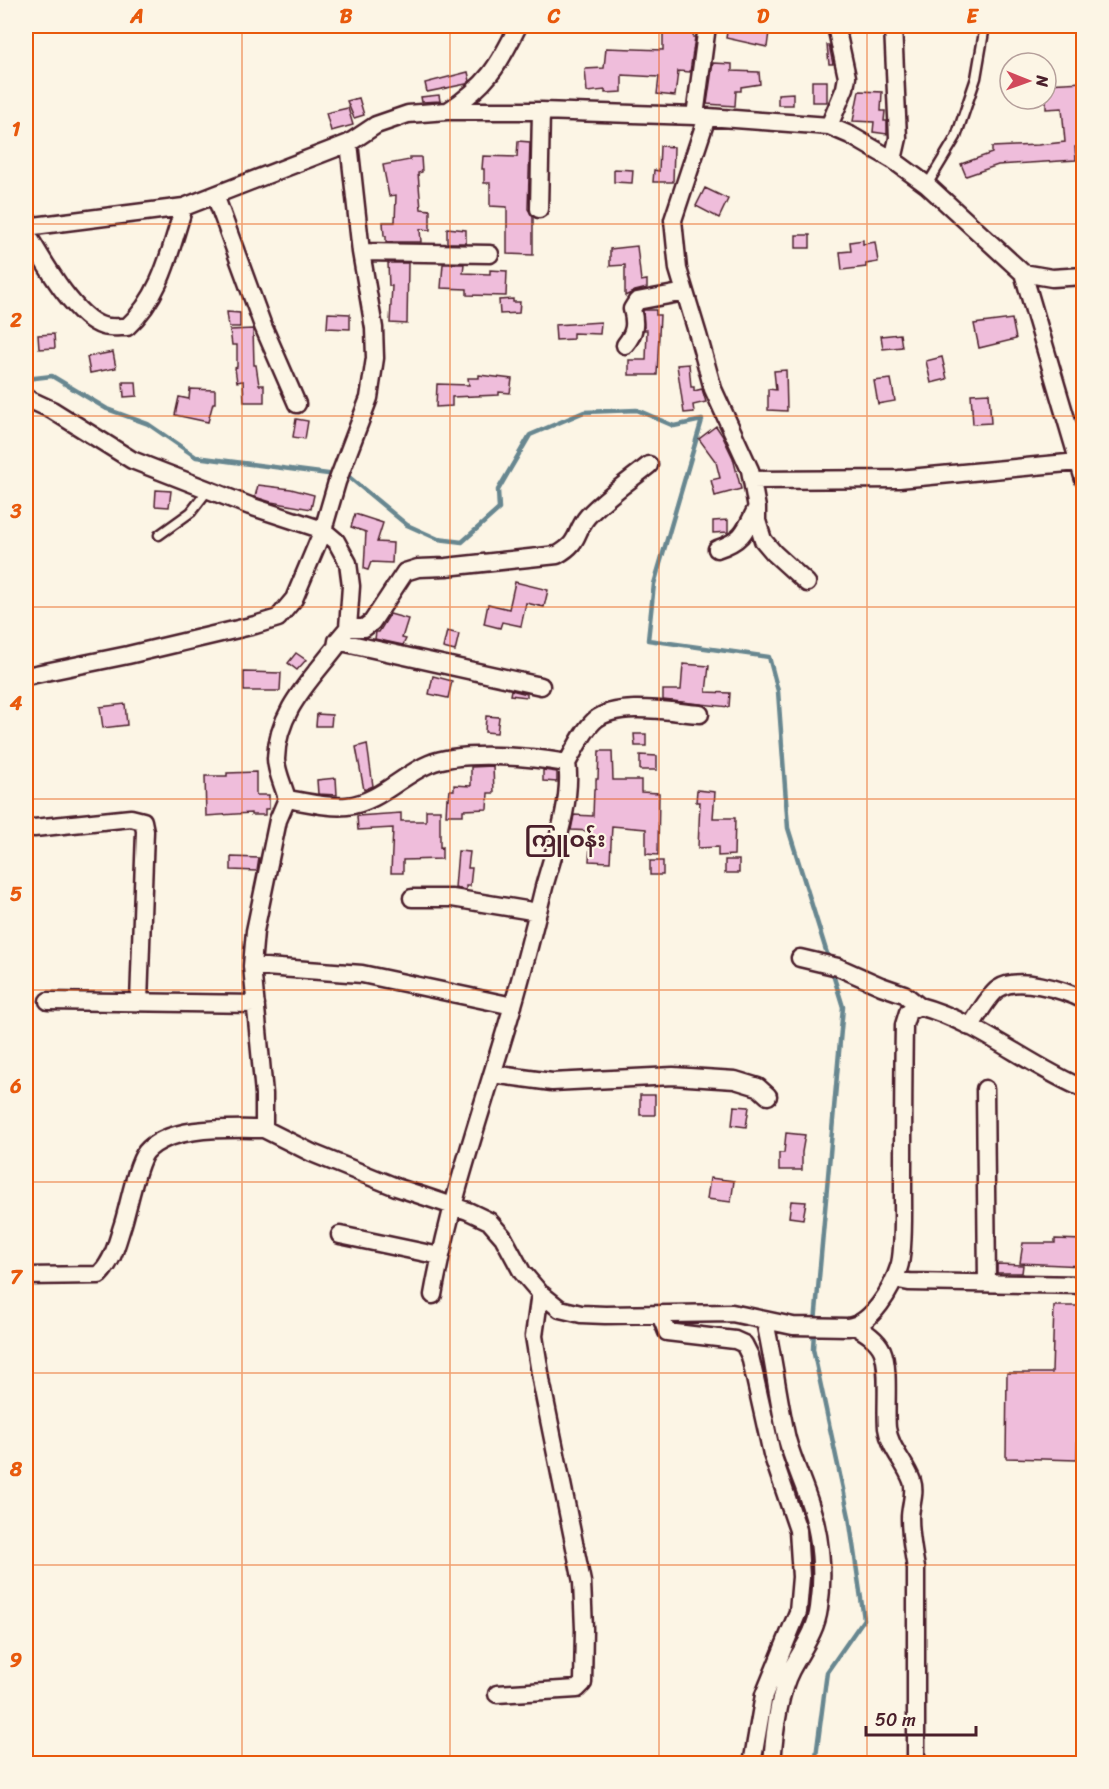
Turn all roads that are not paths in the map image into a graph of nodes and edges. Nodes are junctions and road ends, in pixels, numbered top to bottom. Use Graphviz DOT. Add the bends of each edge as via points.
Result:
graph roads {
  1 [pos="518,26"];
  2 [pos="707,26"];
  3 [pos="836,26"];
  4 [pos="893,26"];
  5 [pos="984,26"];
  6 [pos="447,111"];
  7 [pos="541,111"];
  8 [pos="701,117"];
  9 [pos="829,126"];
  10 [pos="349,143"];
  11 [pos="893,160"];
  12 [pos="927,185"];
  13 [pos="215,195"];
  14 [pos="184,207"];
  15 [pos="539,209"];
  16 [pos="26,230"];
  17 [pos="361,252"];
  18 [pos="30,254"];
  19 [pos="490,254"];
  20 [pos="1023,273"];
  21 [pos="1083,276"];
  22 [pos="685,292"];
  23 [pos="625,345"];
  24 [pos="26,398"];
  25 [pos="297,404"];
  26 [pos="1078,462"];
  27 [pos="649,465"];
  28 [pos="752,480"];
  29 [pos="1083,480"];
  30 [pos="208,490"];
  31 [pos="757,508"];
  32 [pos="323,530"];
  33 [pos="159,535"];
  34 [pos="717,549"];
  35 [pos="807,583"];
  36 [pos="348,628"];
  37 [pos="337,641"];
  38 [pos="26,676"];
  39 [pos="541,687"];
  40 [pos="700,714"];
  41 [pos="567,763"];
  42 [pos="287,799"];
  43 [pos="34,828"];
  44 [pos="412,898"];
  45 [pos="538,912"];
  46 [pos="800,958"];
  47 [pos="252,966"];
  48 [pos="1083,1000"];
  49 [pos="48,1001"];
  50 [pos="139,1002"];
  51 [pos="256,1004"];
  52 [pos="513,1006"];
  53 [pos="919,1006"];
  54 [pos="970,1027"];
  55 [pos="492,1074"];
  56 [pos="985,1089"];
  57 [pos="1083,1089"];
  58 [pos="768,1096"];
  59 [pos="264,1129"];
  60 [pos="451,1207"];
  61 [pos="340,1235"];
  62 [pos="440,1256"];
  63 [pos="26,1276"];
  64 [pos="901,1280"];
  65 [pos="987,1284"];
  66 [pos="1083,1285"];
  67 [pos="540,1293"];
  68 [pos="433,1295"];
  69 [pos="660,1315"];
  70 [pos="765,1322"];
  71 [pos="855,1326"];
  72 [pos="497,1694"];
  73 [pos="752,1764"];
  74 [pos="772,1764"];
  75 [pos="916,1764"];
  1 -- 6 [label="street" via="498,65 482,85"];
  2 -- 8 [label="street"];
  3 -- 9 [label="street" via="847,77"];
  4 -- 11 [label="street" via="898,138"];
  5 -- 12 [label="lane" via="976,78 956,136"];
  6 -- 7 [label="street"];
  6 -- 10 [label="street" via="408,114 376,125"];
  7 -- 8 [label="street"];
  7 -- 15 [label="street"];
  8 -- 9 [label="street"];
  8 -- 22 [label="street" via="673,220 678,269"];
  9 -- 11 [label="street"];
  10 -- 13 [label="street"];
  10 -- 17 [label="street"];
  11 -- 12 [label="street"];
  12 -- 20 [label="street"];
  13 -- 14 [label="street"];
  13 -- 25 [label="street" via="263,326"];
  14 -- 16 [label="street"];
  14 -- 18 [label="street" via="159,284 142,313 127,327 103,326 82,314 45,266"];
  16 -- 18 [label="street"];
  17 -- 19 [label="street"];
  17 -- 32 [label="street" via="374,327 375,358 369,398"];
  20 -- 21 [label="street" via="1052,278"];
  20 -- 26 [label="street"];
  22 -- 23 [label="street" via="637,301 632,309 634,335"];
  22 -- 28 [label="street" via="712,389"];
  24 -- 30 [label="street" via="132,460"];
  26 -- 28 [label="street" via="899,479"];
  26 -- 29 [label="street"];
  27 -- 36 [label="street" via="586,518 577,538 556,555 405,572 372,622 364,628"];
  28 -- 31 [label="street"];
  30 -- 32 [label="street"];
  30 -- 33 [label="lane" via="191,512"];
  31 -- 34 [label="street" via="743,535"];
  31 -- 35 [label="street" via="764,540"];
  32 -- 36 [label="street" via="336,541 348,563"];
  32 -- 38 [label="street" via="294,599 278,618"];
  36 -- 37 [label="street"];
  37 -- 39 [label="street"];
  37 -- 42 [label="street" via="336,648 296,696 281,724 276,760"];
  40 -- 41 [label="street" via="631,709 605,715 589,728"];
  41 -- 42 [label="street" via="481,756 455,758 430,763 349,806"];
  41 -- 45 [label="street" via="570,780"];
  42 -- 47 [label="street" via="278,820 255,931"];
  43 -- 50 [label="street" via="131,818 143,821"];
  44 -- 45 [label="street" via="452,898"];
  45 -- 52 [label="street"];
  46 -- 53 [label="street" via="830,965 904,994"];
  47 -- 51 [label="street"];
  47 -- 52 [label="street" via="362,974"];
  48 -- 54 [label="street" via="1032,984 1013,984 998,989"];
  49 -- 50 [label="street"];
  50 -- 51 [label="street"];
  51 -- 59 [label="street"];
  52 -- 55 [label="street"];
  53 -- 54 [label="street"];
  53 -- 64 [label="street" via="908,1012 904,1026"];
  54 -- 57 [label="street"];
  55 -- 58 [label="street" via="552,1082 673,1076 735,1080 758,1087"];
  55 -- 60 [label="street"];
  56 -- 65 [label="street"];
  59 -- 60 [label="street" via="312,1153"];
  59 -- 63 [label="street" via="178,1133 161,1142 146,1152 108,1266 99,1275"];
  60 -- 62 [label="street"];
  60 -- 67 [label="street" via="489,1221"];
  61 -- 62 [label="street"];
  62 -- 68 [label="street"];
  64 -- 65 [label="street"];
  64 -- 71 [label="street"];
  65 -- 66 [label="street"];
  67 -- 69 [label="street" via="560,1309 581,1314"];
  67 -- 72 [label="street" via="534,1336 582,1582 583,1683 577,1689"];
  69 -- 70 [label="street" via="732,1313"];
  69 -- 73 [label="street" via="667,1332 744,1344 772,1454 798,1530 798,1612 764,1695"];
  70 -- 71 [label="street"];
  70 -- 74 [label="street" via="788,1442 810,1504 821,1564 816,1626 783,1689"];
  71 -- 75 [label="street" via="873,1337 883,1351 887,1427 891,1444 912,1482"];
}
